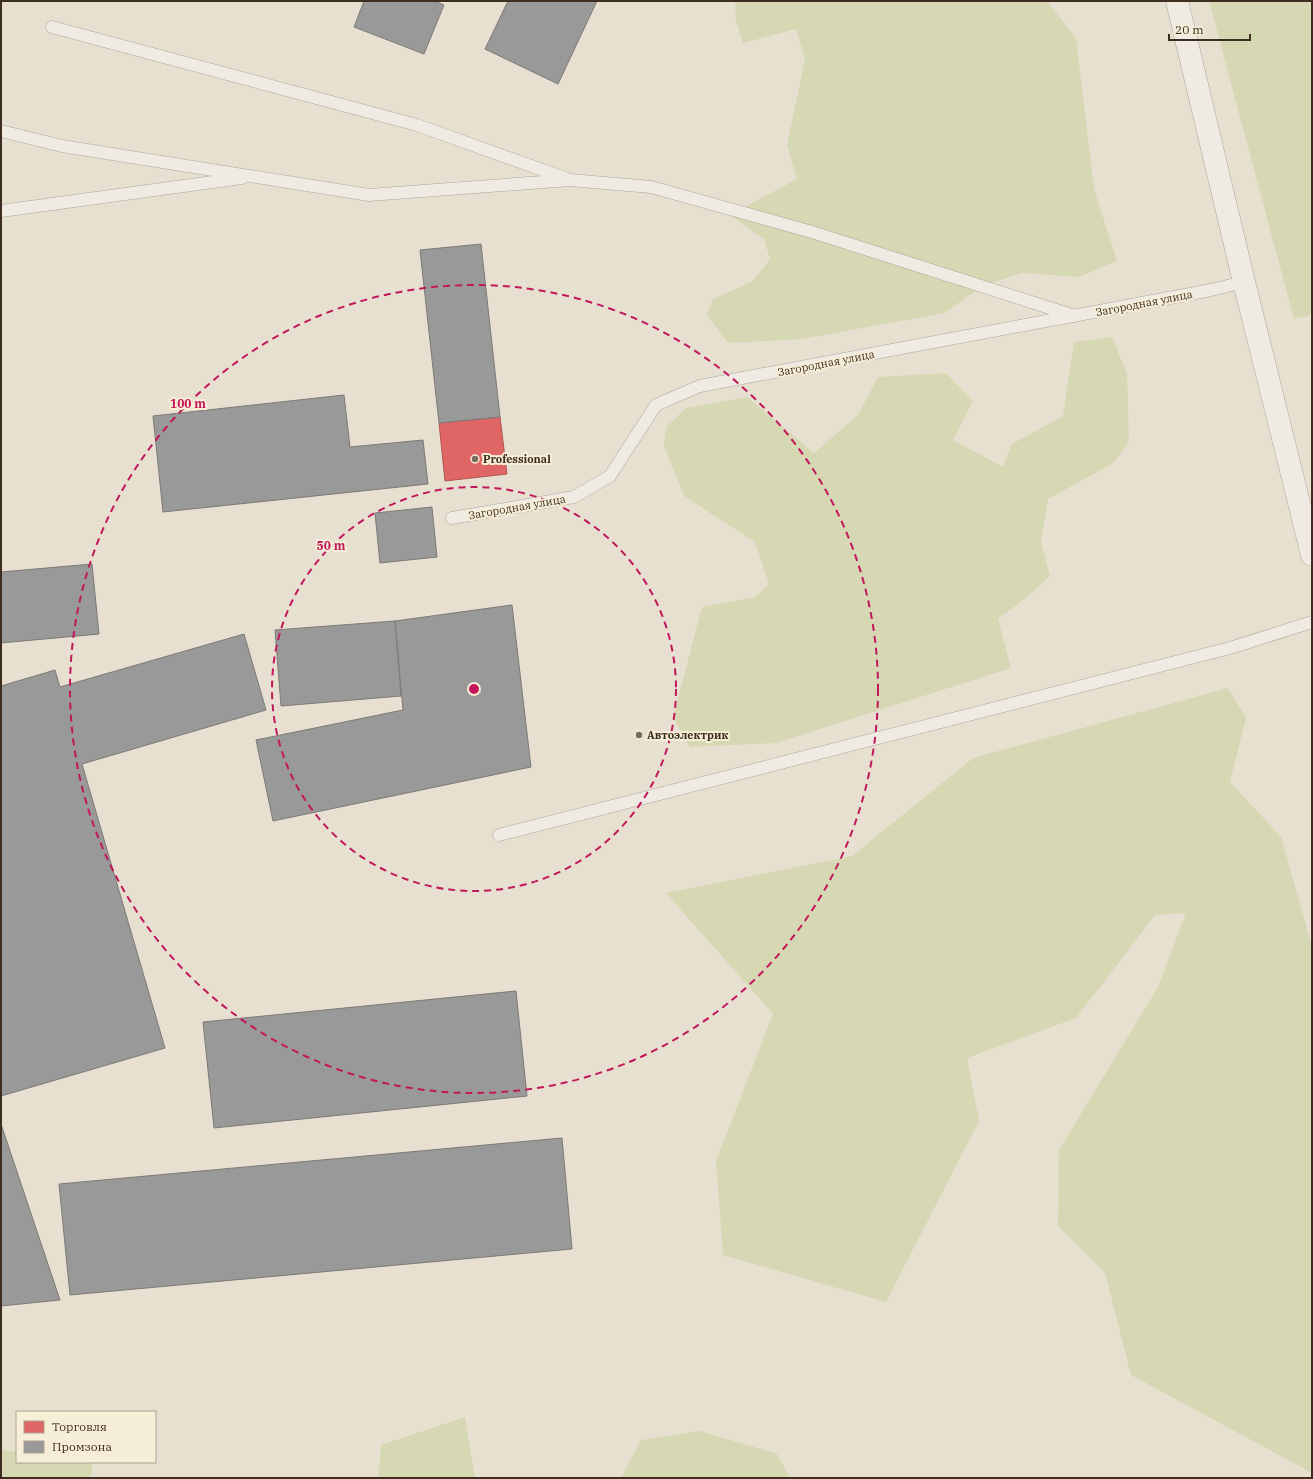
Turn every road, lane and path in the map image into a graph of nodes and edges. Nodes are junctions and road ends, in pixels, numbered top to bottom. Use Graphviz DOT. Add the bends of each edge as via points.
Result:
graph roads {
  1 [pos="1176,1"];
  2 [pos="52,27"];
  3 [pos="1,131"];
  4 [pos="255,176"];
  5 [pos="570,180"];
  6 [pos="1,211"];
  7 [pos="1244,282"];
  8 [pos="1075,316"];
  9 [pos="452,518"];
  10 [pos="1312,555"];
  11 [pos="1312,622"];
  12 [pos="499,835"];
  1 -- 7 [label="street"];
  2 -- 5 [label="lane" via="417,125"];
  3 -- 4 [label="lane" via="62,146"];
  4 -- 5 [label="lane" via="369,195"];
  4 -- 6 [label="lane"];
  5 -- 8 [label="lane" via="651,187 812,232"];
  7 -- 8 [label="lane, Загородная улица"];
  7 -- 10 [label="street"];
  8 -- 9 [label="lane, Загородная улица" via="700,386 656,405 610,476 574,497"];
  11 -- 12 [label="lane" via="1230,648"];
}
